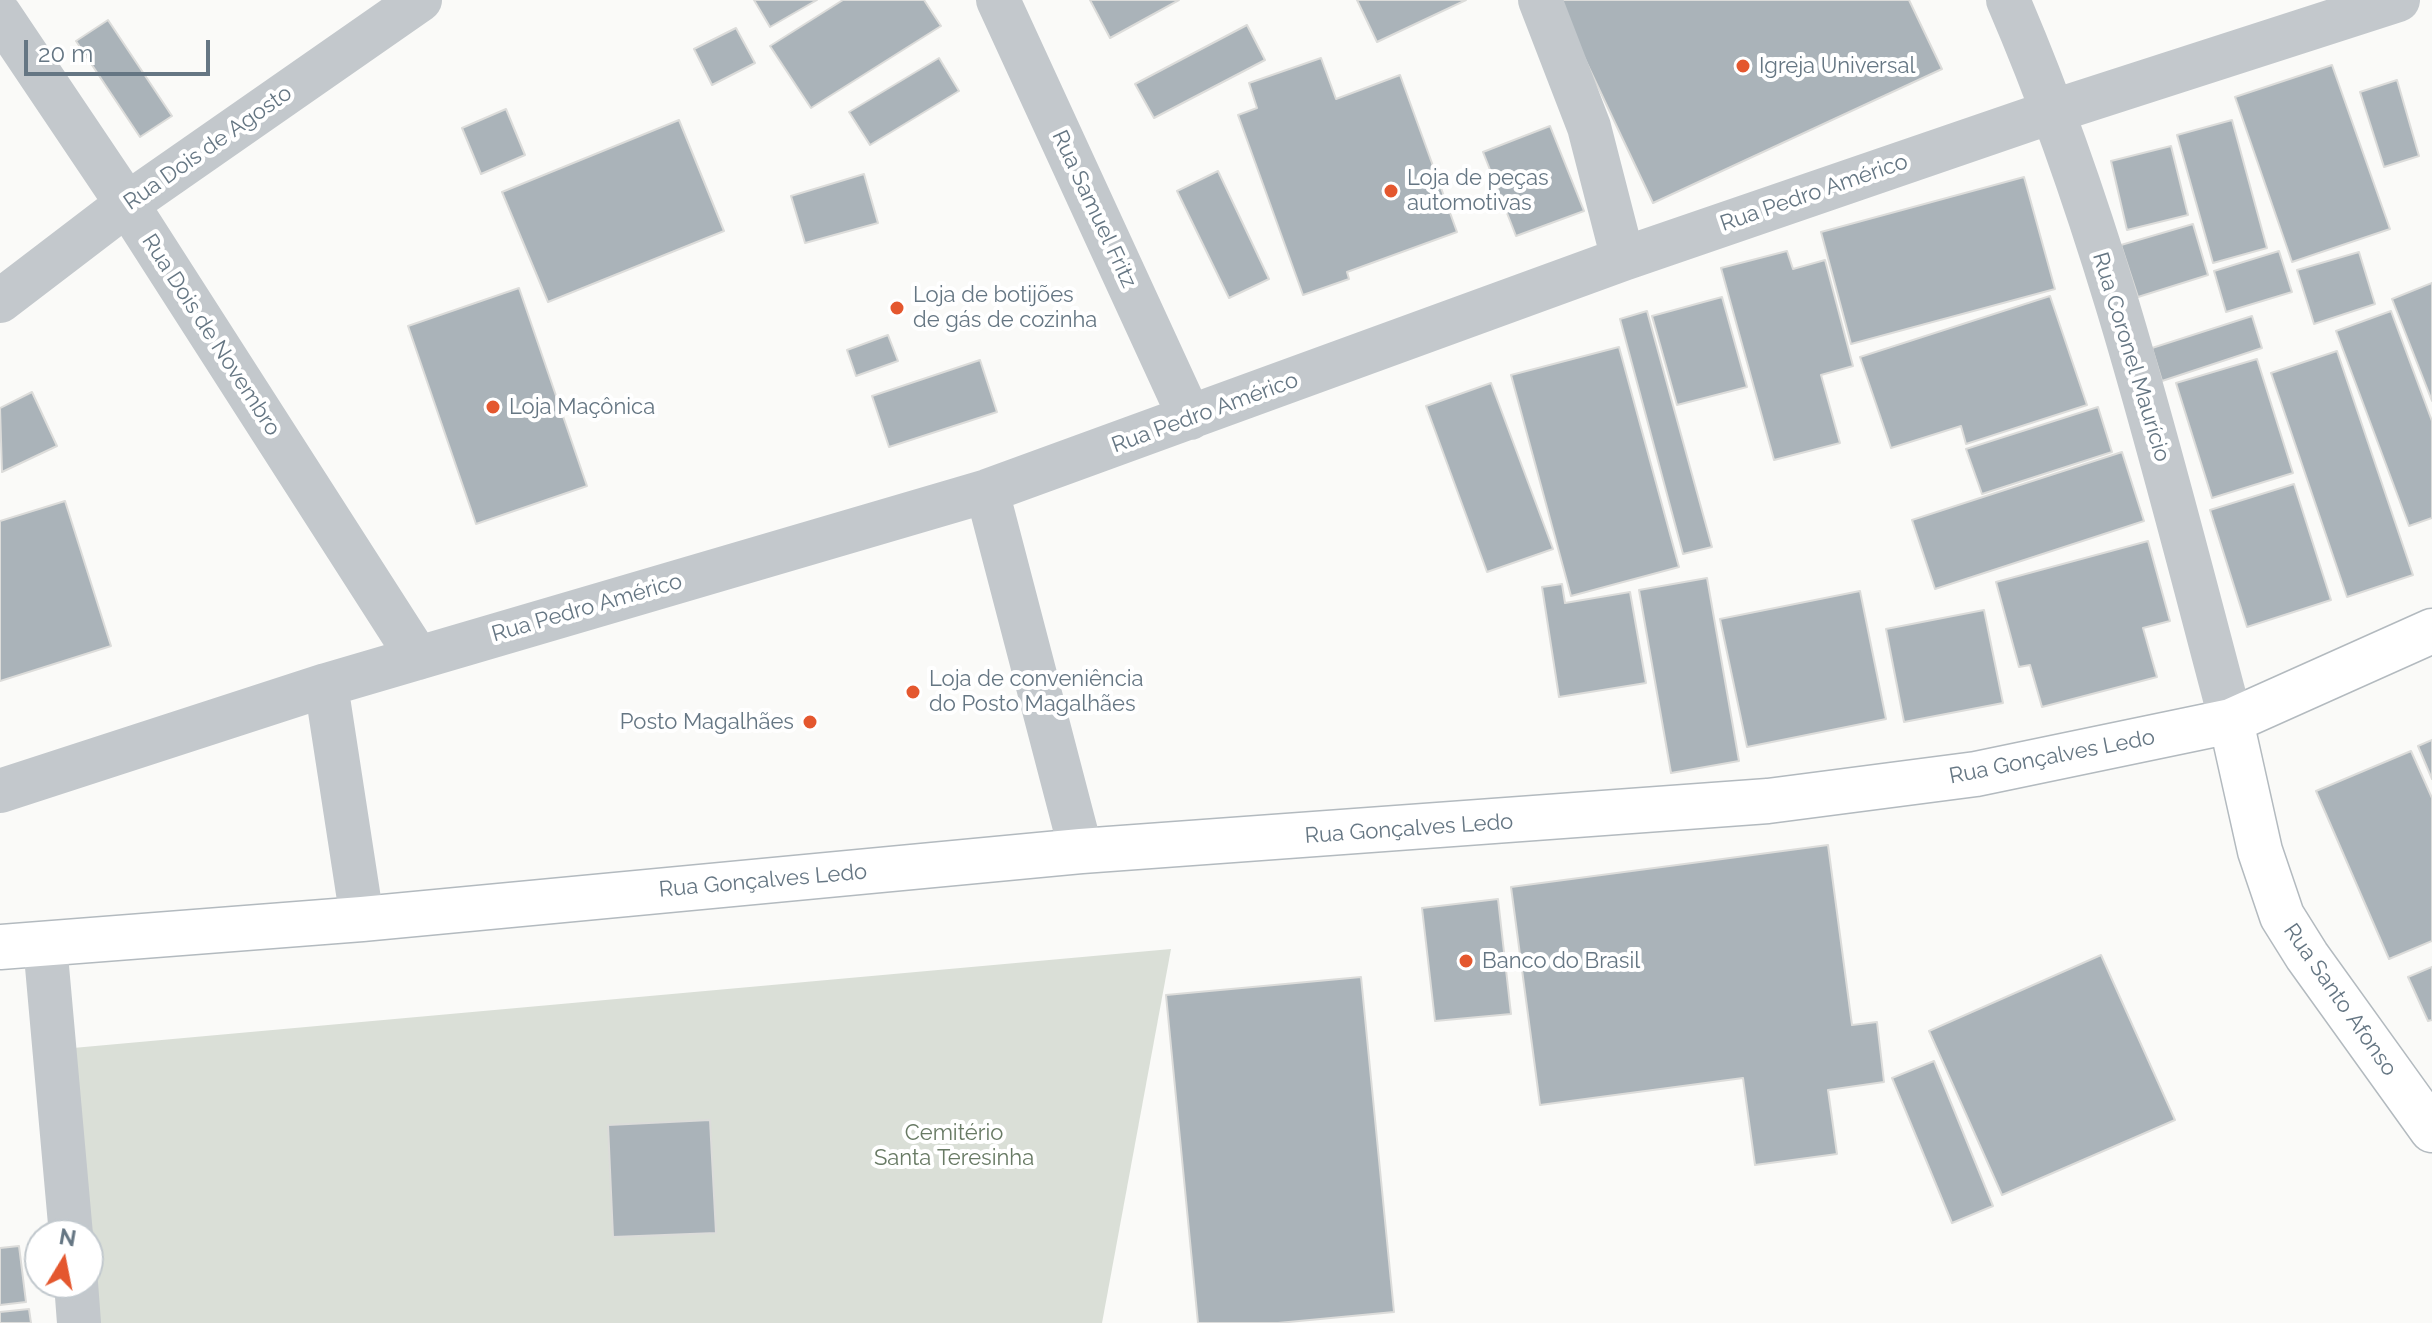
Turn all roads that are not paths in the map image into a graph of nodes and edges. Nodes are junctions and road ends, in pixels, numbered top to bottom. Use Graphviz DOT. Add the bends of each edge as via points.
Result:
graph roads {
  1 [pos="420,0"];
  2 [pos="998,0"];
  3 [pos="1540,0"];
  4 [pos="2008,0"];
  5 [pos="2398,0"];
  6 [pos="0,15"];
  7 [pos="2054,111"];
  8 [pos="127,204"];
  9 [pos="1623,259"];
  10 [pos="0,301"];
  11 [pos="1190,418"];
  12 [pos="987,491"];
  13 [pos="2432,631"];
  14 [pos="418,658"];
  15 [pos="326,685"];
  16 [pos="2231,721"];
  17 [pos="0,791"];
  18 [pos="1081,851"];
  19 [pos="362,919"];
  20 [pos="45,944"];
  21 [pos="0,947"];
  22 [pos="2432,1130"];
  23 [pos="70,1219"];
  24 [pos="77,1299"];
  25 [pos="79,1323"];
  1 -- 8 [label="street, Rua Dois de Agosto"];
  2 -- 11 [label="street, Rua Samuel Fritz"];
  3 -- 9 [label="street" via="1589,127"];
  4 -- 7 [label="street, Rua Coronel Maurício"];
  5 -- 7 [label="street, Rua Pedro Américo"];
  6 -- 8 [label="street, Rua Dois de Novembro"];
  7 -- 9 [label="street, Rua Pedro Américo"];
  7 -- 16 [label="street, Rua Coronel Maurício" via="2142,379"];
  8 -- 10 [label="street, Rua Dois de Agosto"];
  8 -- 14 [label="street, Rua Dois de Novembro"];
  9 -- 11 [label="street, Rua Pedro Américo"];
  11 -- 12 [label="street, Rua Pedro Américo"];
  12 -- 14 [label="street, Rua Pedro Américo"];
  12 -- 18 [label="street"];
  13 -- 16 [label="main road, Rua Gonçalves Ledo"];
  14 -- 15 [label="street, Rua Pedro Américo"];
  15 -- 17 [label="street, Rua Pedro Américo"];
  15 -- 19 [label="street"];
  16 -- 18 [label="main road, Rua Gonçalves Ledo" via="1976,774 1768,801"];
  16 -- 22 [label="main road, Rua Santo Afonso" via="2260,851 2282,916"];
  18 -- 19 [label="main road, Rua Gonçalves Ledo"];
  19 -- 20 [label="main road, Rua Gonçalves Ledo"];
  20 -- 21 [label="main road, Rua Gonçalves Ledo"];
  20 -- 23 [label="street"];
  24 -- 25 [label="street"];
}
